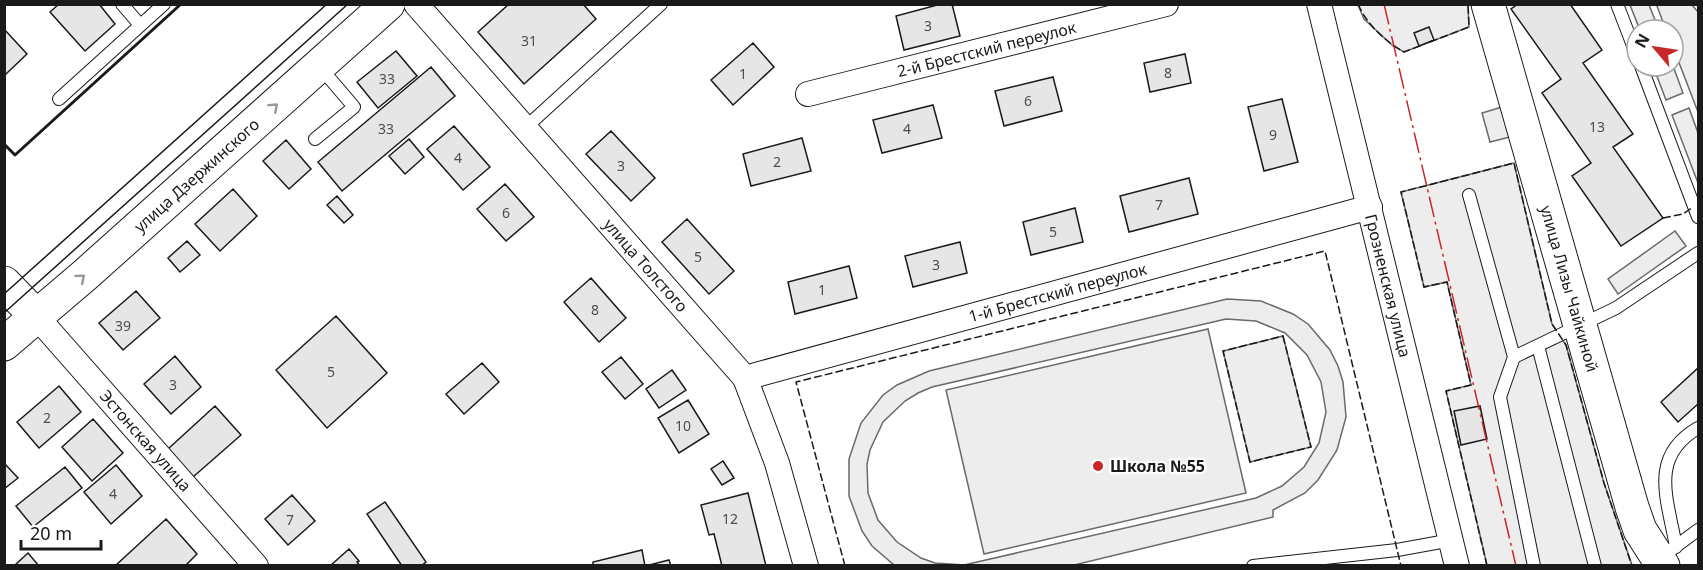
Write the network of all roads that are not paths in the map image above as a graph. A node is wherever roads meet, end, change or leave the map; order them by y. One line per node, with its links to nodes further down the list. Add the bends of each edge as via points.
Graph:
1 (122, 4): 11 (lane)
2 (164, 4): 11 (lane)
3 (388, 4): 12 (street, улица Дзержинского)
4 (416, 4): 16 (street, улица Толстого)
5 (661, 4): 16 (lane)
6 (1166, 4): 14 (street, 2-й Брестский переулок)
7 (1319, 4): 19 (street, Грозненская улица)
8 (1488, 4): 24 (street, улица Лизы Чайкиной)
9 (1617, 4): 10 (lane)
10 (1625, 25)
11 (140, 26): 15 (lane)
12 (319, 66): 17 (lane, via 354,107); 23 (street, улица Дзержинского, one-way to 12)
13 (1646, 78): 20 (lane)
14 (808, 94)
15 (59, 99)
16 (525, 128): 28 (street, улица Толстого)
17 (315, 139)
18 (1469, 195): 27 (lane)
19 (1370, 207): 28 (street, 1-й Брестский переулок); 31 (street, Грозненская улица)
20 (1698, 218)
21 (1698, 254): 24 (lane)
22 (4, 283): 23 (street)
23 (36, 316): 25 (street, улица Дзержинского); 33 (street, Эстонская улица)
24 (1580, 327): 26 (lane); 32 (street, улица Лизы Чайкиной, via 1640,530)
25 (4, 344)
26 (1538, 346): 27 (lane); 38 (lane)
27 (1514, 357): 37 (lane, via 1500,397)
28 (746, 378): 34 (street, улица Толстого, via 777,463)
29 (1698, 428): 32 (lane, via 1674,448 1664,478)
30 (1698, 530): 32 (lane)
31 (1452, 540): 35 (lane); 36 (street, Грозненская улица)
32 (1666, 557)
33 (256, 566)
34 (806, 566)
35 (1254, 566)
36 (1458, 566)
37 (1534, 566)
38 (1595, 566)

